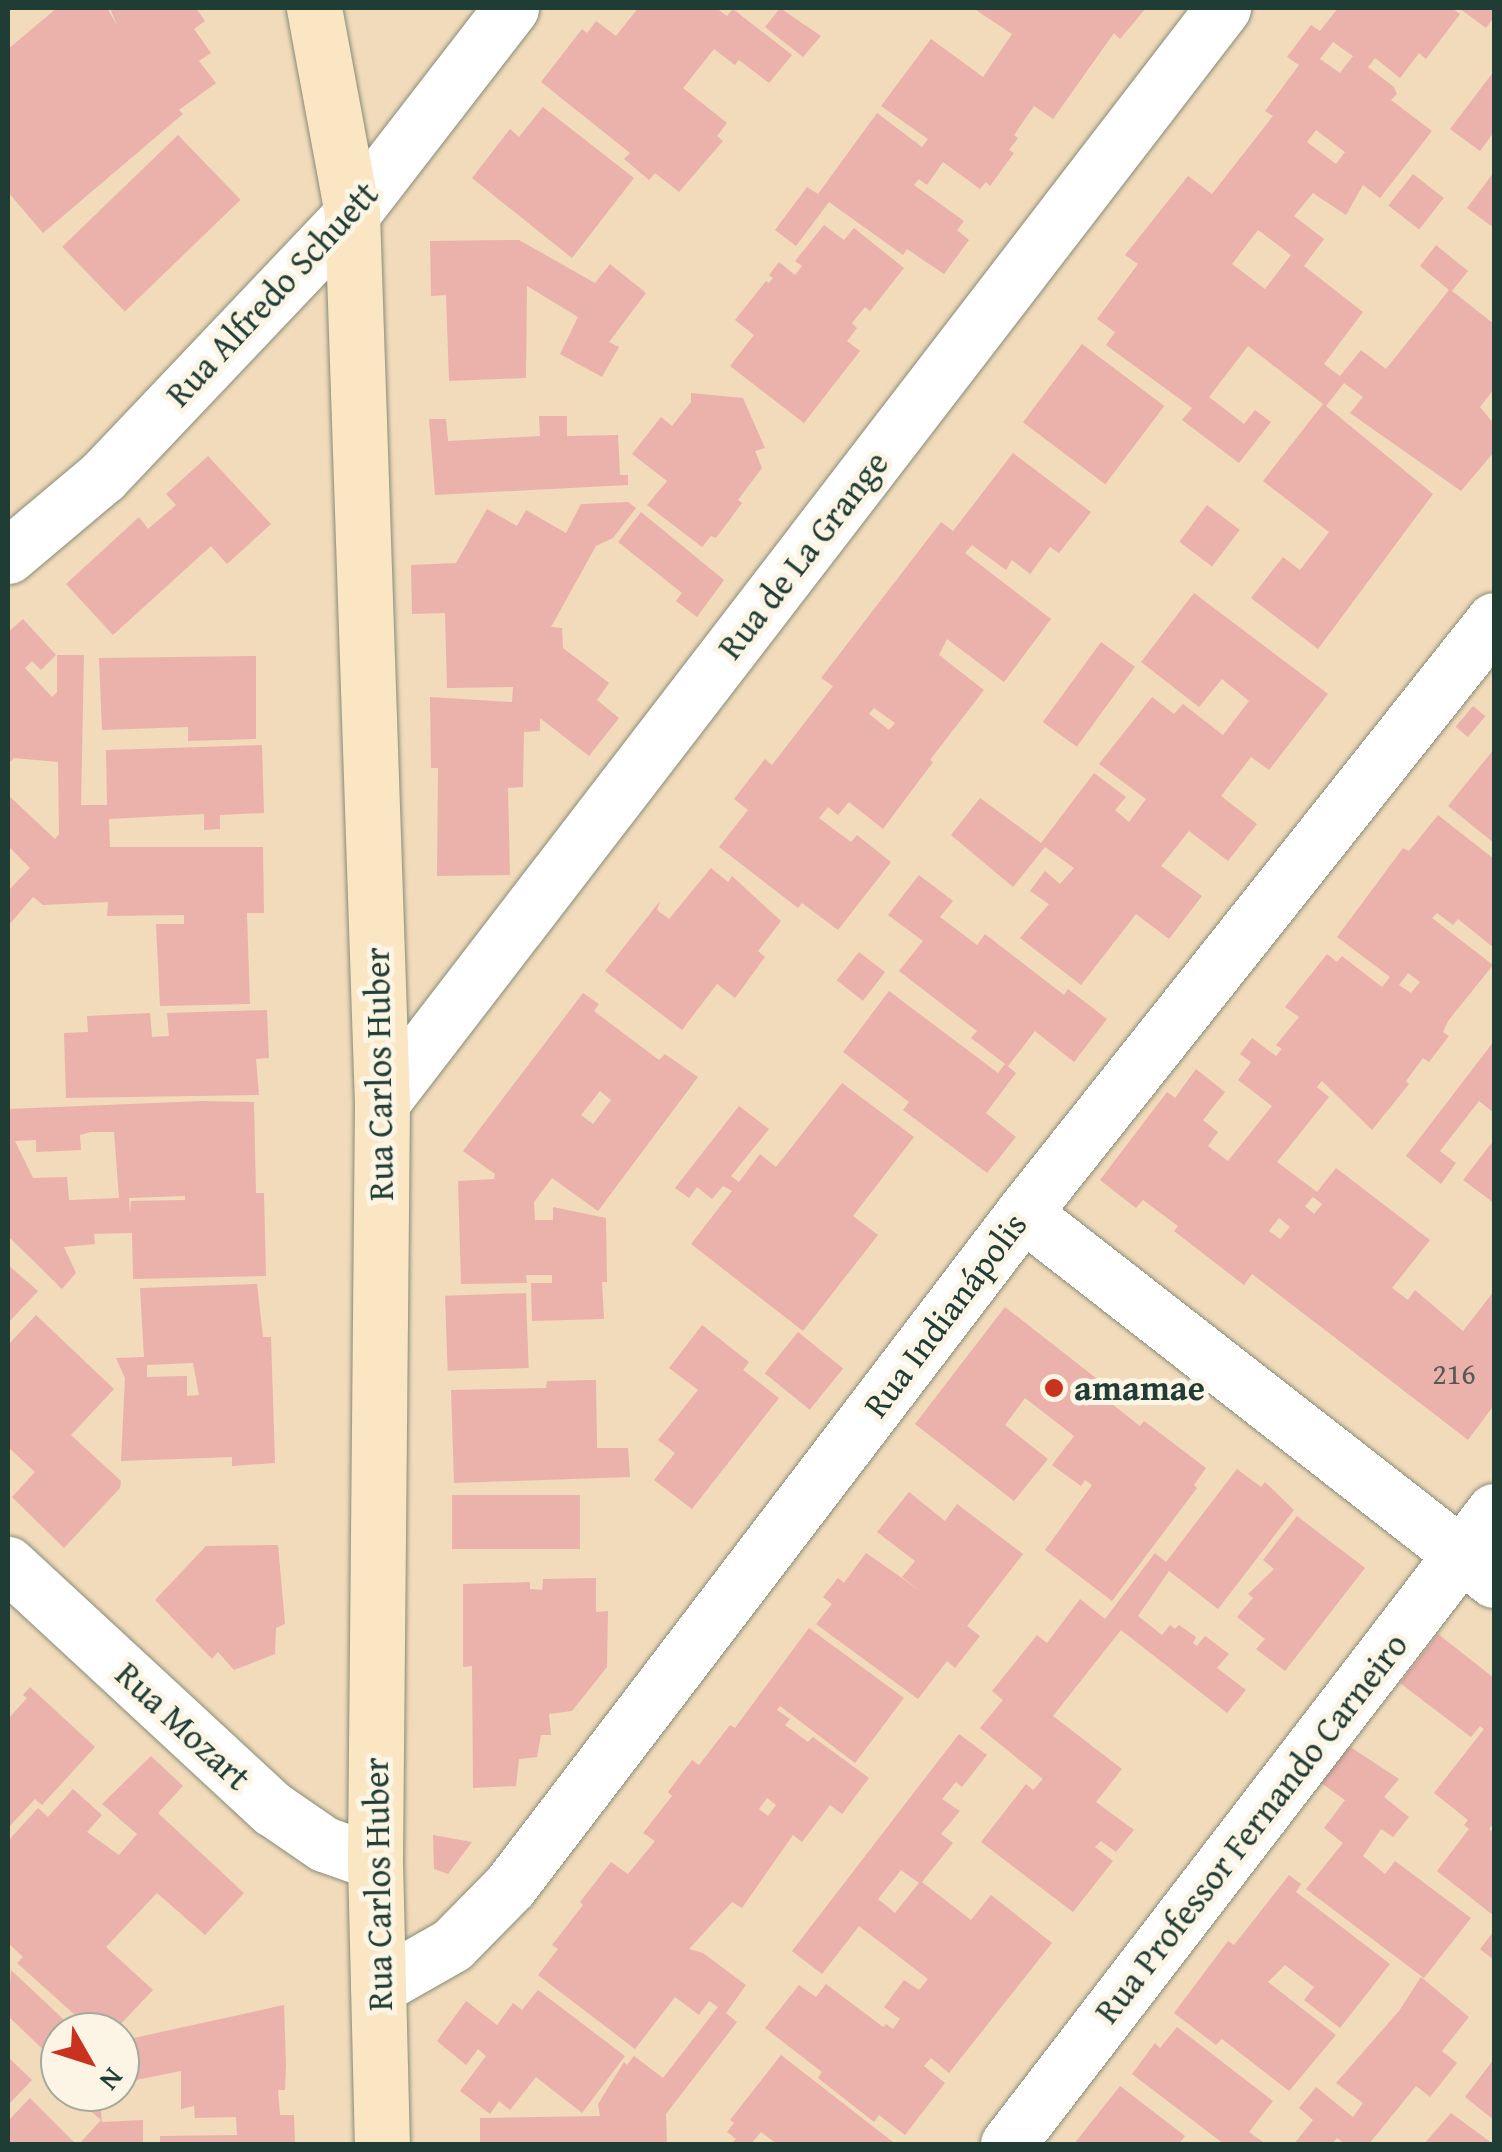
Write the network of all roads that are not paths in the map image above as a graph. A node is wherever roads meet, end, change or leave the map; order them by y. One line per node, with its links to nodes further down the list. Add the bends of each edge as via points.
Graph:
1 (314, 8): 4 (main road, Rua Carlos Huber)
2 (511, 8): 4 (street, Rua Alfredo Schuett)
3 (1223, 8): 7 (street, Rua de La Grange)
4 (352, 214): 5 (street, Rua Alfredo Schuett, via 103,476); 7 (main road, Rua Carlos Huber)
5 (8, 556)
6 (1494, 620): 8 (street, Rua Indianápolis)
7 (382, 1102): 12 (main road, Rua Carlos Huber)
8 (1023, 1213): 11 (street); 13 (street, Rua Indianápolis, via 510,1886 452,1945)
9 (1494, 1510): 11 (street, Rua Professor Fernando Carneiro)
10 (8, 1564): 12 (street, Rua Mozart, via 273,1809 324,1844)
11 (1478, 1567): 15 (street, Rua Professor Fernando Carneiro)
12 (375, 1862): 13 (main road, Rua Carlos Huber)
13 (378, 1987): 14 (main road, Rua Carlos Huber)
14 (382, 2144)
15 (1008, 2144)

